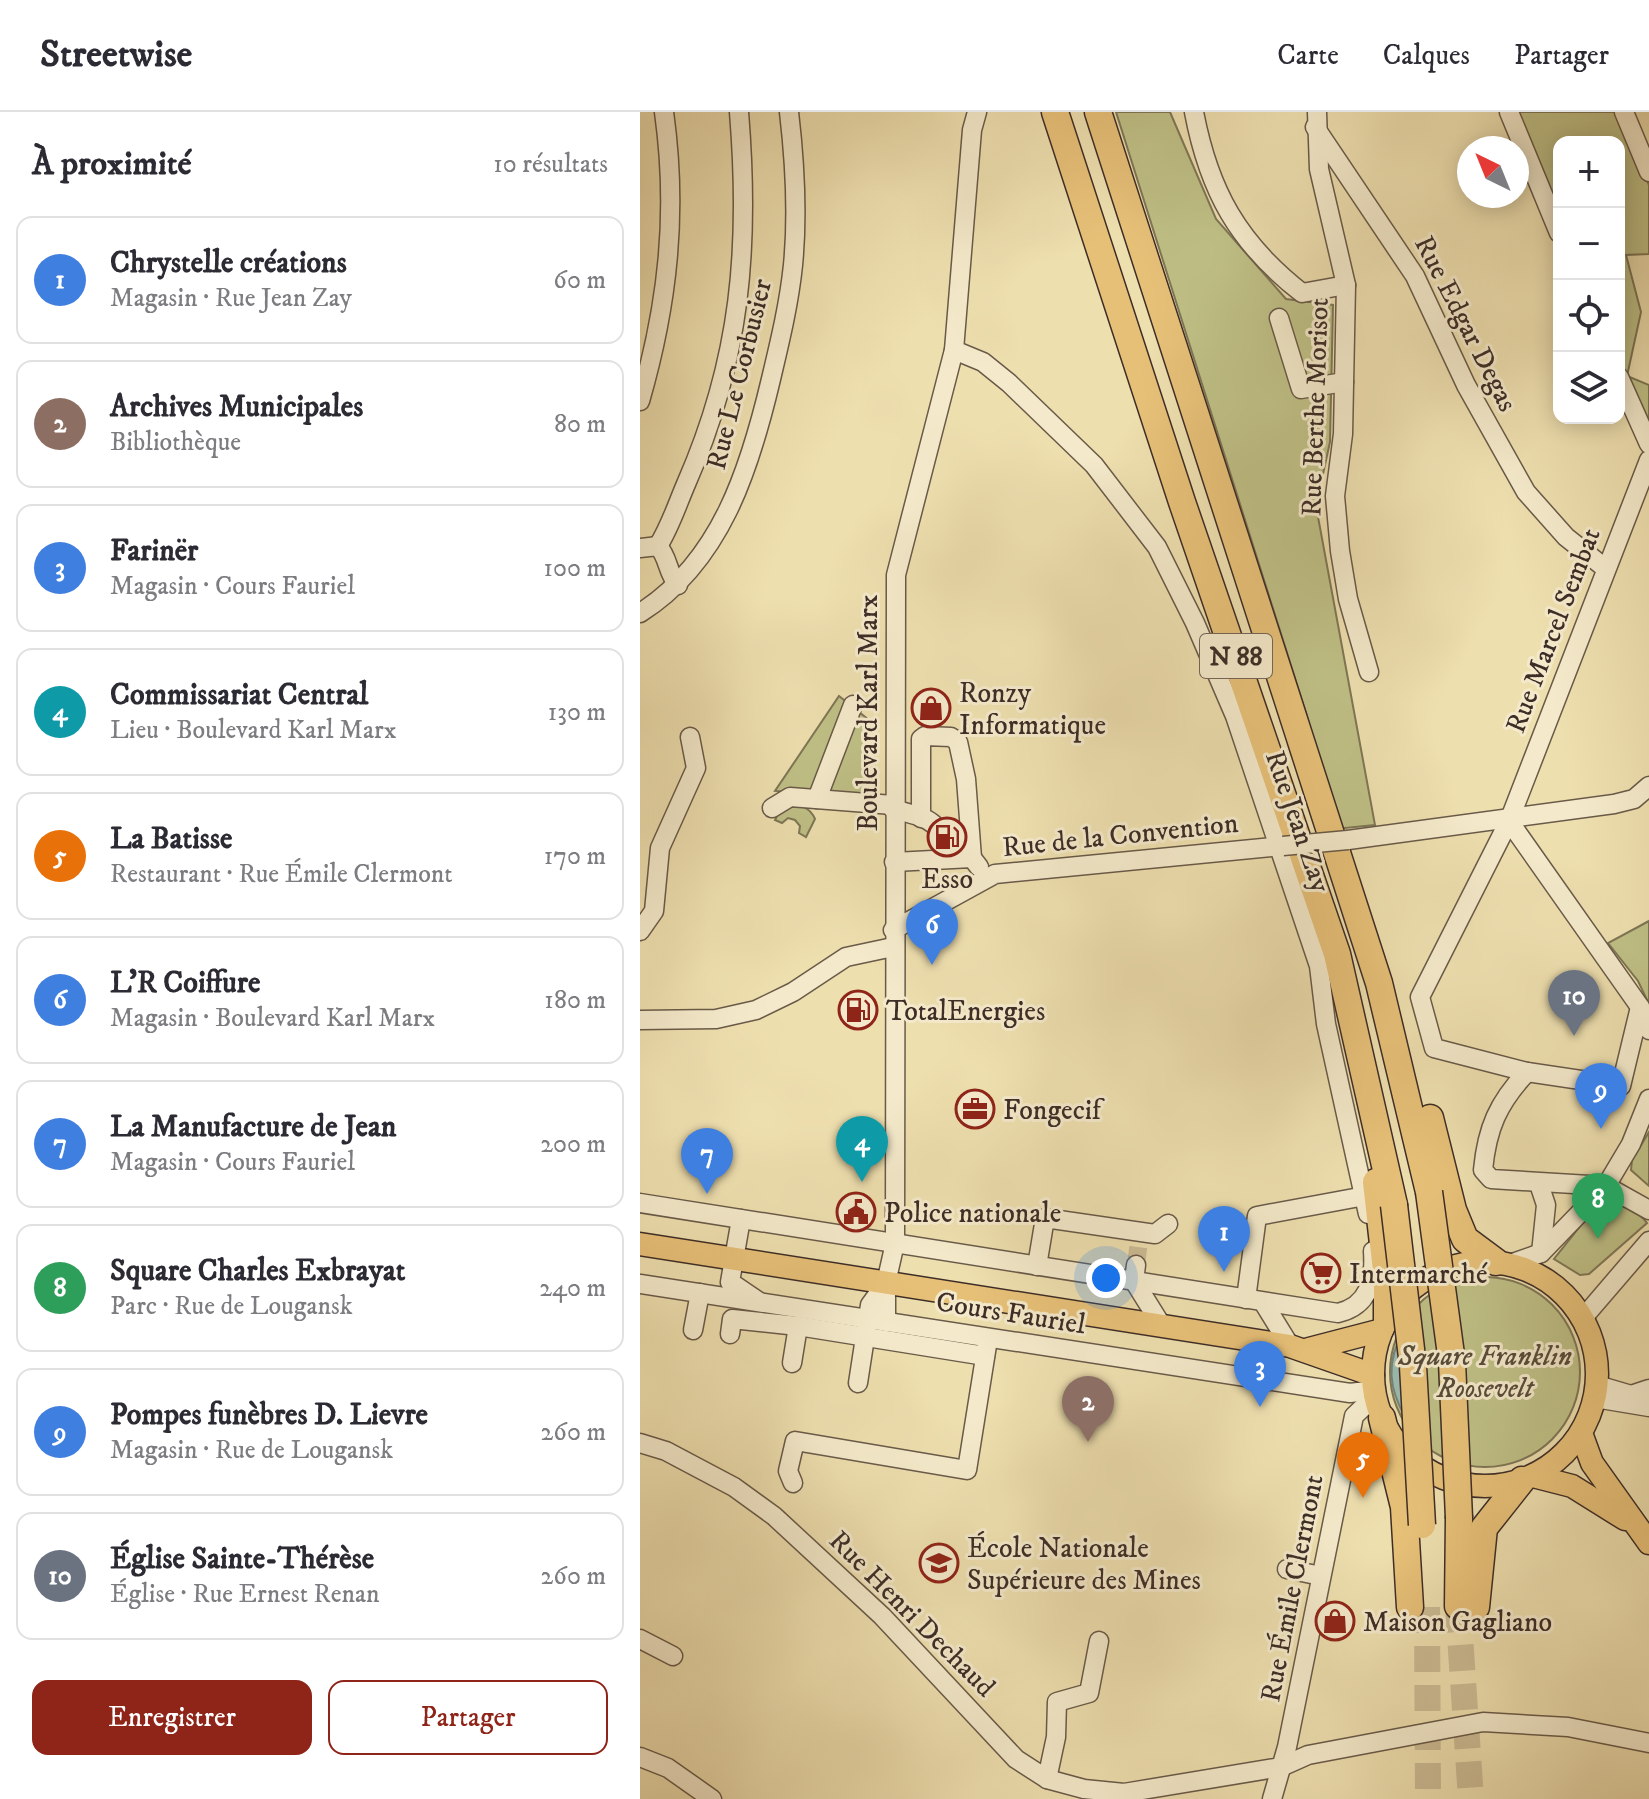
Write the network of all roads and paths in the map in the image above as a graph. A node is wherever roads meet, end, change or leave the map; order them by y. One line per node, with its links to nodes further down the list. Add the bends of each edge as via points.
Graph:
1 (664, 112): 20 (street, via 672,223 663,309)
2 (739, 112): 23 (street, via 743,269 730,358 711,424)
3 (789, 112): 25 (street, Rue Le Corbusier, via 795,215 787,313 740,486 718,531)
4 (977, 112): 17 (street, Boulevard Karl Marx)
5 (1055, 112): 43 (highway, N 88)
6 (1098, 112): 44 (highway, N 88)
7 (1194, 112): 15 (street, Rue Berthe Morisot, via 1201,149 1224,211 1269,267 1302,293)
8 (1509, 112): 14 (street)
9 (1624, 112): 12 (street)
10 (1316, 119): 11 (street, Rue Edgar Degas); 13 (street, Rue Berthe Morisot)
11 (1348, 170): 13 (street); 24 (street, Rue Edgar Degas, via 1415,276 1466,385 1526,492 1566,537)
12 (1649, 172)
13 (1322, 183): 15 (street, Rue Berthe Morisot)
14 (1553, 218)
15 (1346, 285): 18 (street, Rue Berthe Morisot)
16 (1279, 318): 18 (street, via 1301,389)
17 (954, 350): 32 (street, Boulevard Karl Marx, via 896,575); 36 (street, Rue Jean Zay, via 983,362 1072,442 1157,547 1223,687)
18 (1344, 382): 27 (street, Rue Berthe Morisot, via 1335,496 1348,599)
19 (1625, 390): 21 (street)
20 (640, 401)
21 (1649, 444)
22 (1649, 460): 24 (street, Rue Marcel Sembat)
23 (649, 547): 25 (street, via 664,553)
24 (1605, 568): 35 (street, Rue Marcel Sembat)
25 (678, 585): 26 (street, Rue Le Corbusier)
26 (640, 613)
27 (1369, 672)
28 (853, 705): 31 (street)
29 (690, 737): 41 (street, via 696,768 660,848 654,911)
30 (1649, 786): 35 (street, Rue de la Convention, via 1634,799)
31 (817, 799): 32 (street); 33 (street, via 790,797)
32 (893, 807): 34 (street); 39 (street, Boulevard Karl Marx)
33 (772, 808)
34 (921, 818): 37 (street, via 933,821 945,839); 38 (street, via 921,739 951,737 958,742 966,779)
35 (1509, 821): 36 (street, Rue de la Convention, bridge); 45 (street); 48 (street, Rue Marcel Sembat, via 1420,997 1434,1048)
36 (1279, 846): 40 (street, Rue de la Convention, via 995,874); 52 (street, Rue Jean Zay, via 1319,966 1326,1024)
37 (945, 858): 38 (street); 39 (street)
38 (972, 858): 40 (street)
39 (894, 862): 42 (street, Boulevard Karl Marx)
40 (987, 879): 42 (street, Rue de la Convention)
41 (640, 931)
42 (893, 938): 46 (street, Rue de la Convention, via 846,957 756,1010 716,1019); 58 (street, Boulevard Karl Marx)
43 (1337, 954): 71 (highway, via 1343,1027 1374,1172 1387,1279); 83 (highway, N 88, bridge, via 1394,1205 1413,1366 1422,1525 1418,1607 1404,1507)
44 (1379, 983): 62 (highway, via 1404,1013 1465,1239); 87 (highway, N 88, bridge, via 1429,1192 1452,1362 1467,1607 1484,1528)
45 (1640, 1007): 47 (street); 48 (street, via 1621,1086)
46 (640, 1020)
47 (1649, 1030)
48 (1527, 1072): 50 (street, via 1497,1108 1483,1170 1491,1179)
49 (1649, 1099): 51 (street)
50 (1539, 1184): 51 (street); 60 (street, via 1546,1205)
51 (1606, 1186): 54 (street); 60 (street)
52 (1365, 1196): 68 (street, via 1257,1216); 68 (street, Rue Jean Zay, via 1374,1272 1368,1292 1354,1309 1338,1313)
53 (640, 1203): 55 (street, Cours Fauriel)
54 (1649, 1210)
55 (741, 1219): 58 (street, Cours Fauriel); 61 (street)
56 (1168, 1224): 63 (street, via 1155,1234 1140,1236 1045,1218)
57 (1649, 1241): 70 (street)
58 (895, 1243): 63 (street, Cours Fauriel); 65 (street, Boulevard Karl Marx)
59 (640, 1244): 61 (main road, Cours Fauriel)
60 (1541, 1253): 62 (street)
61 (734, 1259): 65 (main road, Cours Fauriel); 69 (street, via 730,1282)
62 (1503, 1263): 70 (main road, via 1559,1289); 71 (main road, via 1464,1264 1433,1274 1415,1286)
63 (1037, 1266): 64 (street, Cours Fauriel)
64 (1135, 1273): 68 (street, Cours Fauriel); 74 (street)
65 (886, 1283): 73 (street, Boulevard Karl Marx, via 870,1305); 74 (main road, Cours Fauriel)
66 (640, 1284): 67 (street, Cours Fauriel)
67 (700, 1293): 69 (street, Cours Fauriel); 75 (street)
68 (1254, 1300): 77 (street)
69 (761, 1303): 73 (street, Cours Fauriel)
70 (1583, 1318): 82 (main road, via 1594,1337)
71 (1384, 1325): 77 (main road, Cours Fauriel); 83 (main road)
72 (798, 1326): 73 (street); 76 (street, via 732,1319); 79 (street)
73 (873, 1326): 78 (street, Cours Fauriel); 78 (street); 80 (street, Boulevard Karl Marx)
74 (1162, 1326): 77 (main road, Cours Fauriel)
75 (693, 1330)
76 (730, 1334)
77 (1299, 1347): 83 (main road, Cours Fauriel)
78 (987, 1348): 83 (street, Cours Fauriel); 88 (street, via 967,1470 795,1441 788,1471)
79 (792, 1363)
80 (858, 1383)
81 (1649, 1389): 82 (street, via 1631,1395)
82 (1596, 1392): 84 (street); 85 (main road)
83 (1376, 1395): 87 (main road, via 1396,1443 1439,1477 1480,1486); 92 (street, Rue Émile Clermont, via 1354,1416)
84 (1649, 1407)
85 (1581, 1433): 87 (main road, via 1560,1458); 89 (main road, via 1592,1463)
86 (640, 1443): 99 (street, Rue Henri Dechaud, via 734,1487 774,1516 882,1616 1016,1759)
87 (1528, 1478): 89 (main road, via 1585,1492)
88 (793, 1483)
89 (1633, 1524): 90 (main road)
90 (1649, 1543)
91 (1287, 1569): 92 (street)
92 (1321, 1576): 98 (street, Rue Émile Clermont)
93 (640, 1639): 95 (street)
94 (1099, 1641): 99 (street, via 1089,1693 1057,1702)
95 (673, 1656)
96 (1649, 1743): 98 (street, Rue Henri Dechaud, via 1568,1727 1483,1722 1308,1755)
97 (640, 1757): 101 (street, via 668,1768)
98 (1281, 1767): 100 (street, Rue Henri Dechaud); 102 (street, Rue Émile Clermont)
99 (1047, 1779): 100 (street, Rue Henri Dechaud, via 1084,1789)
100 (1147, 1792)
101 (712, 1799)
102 (1272, 1799)

